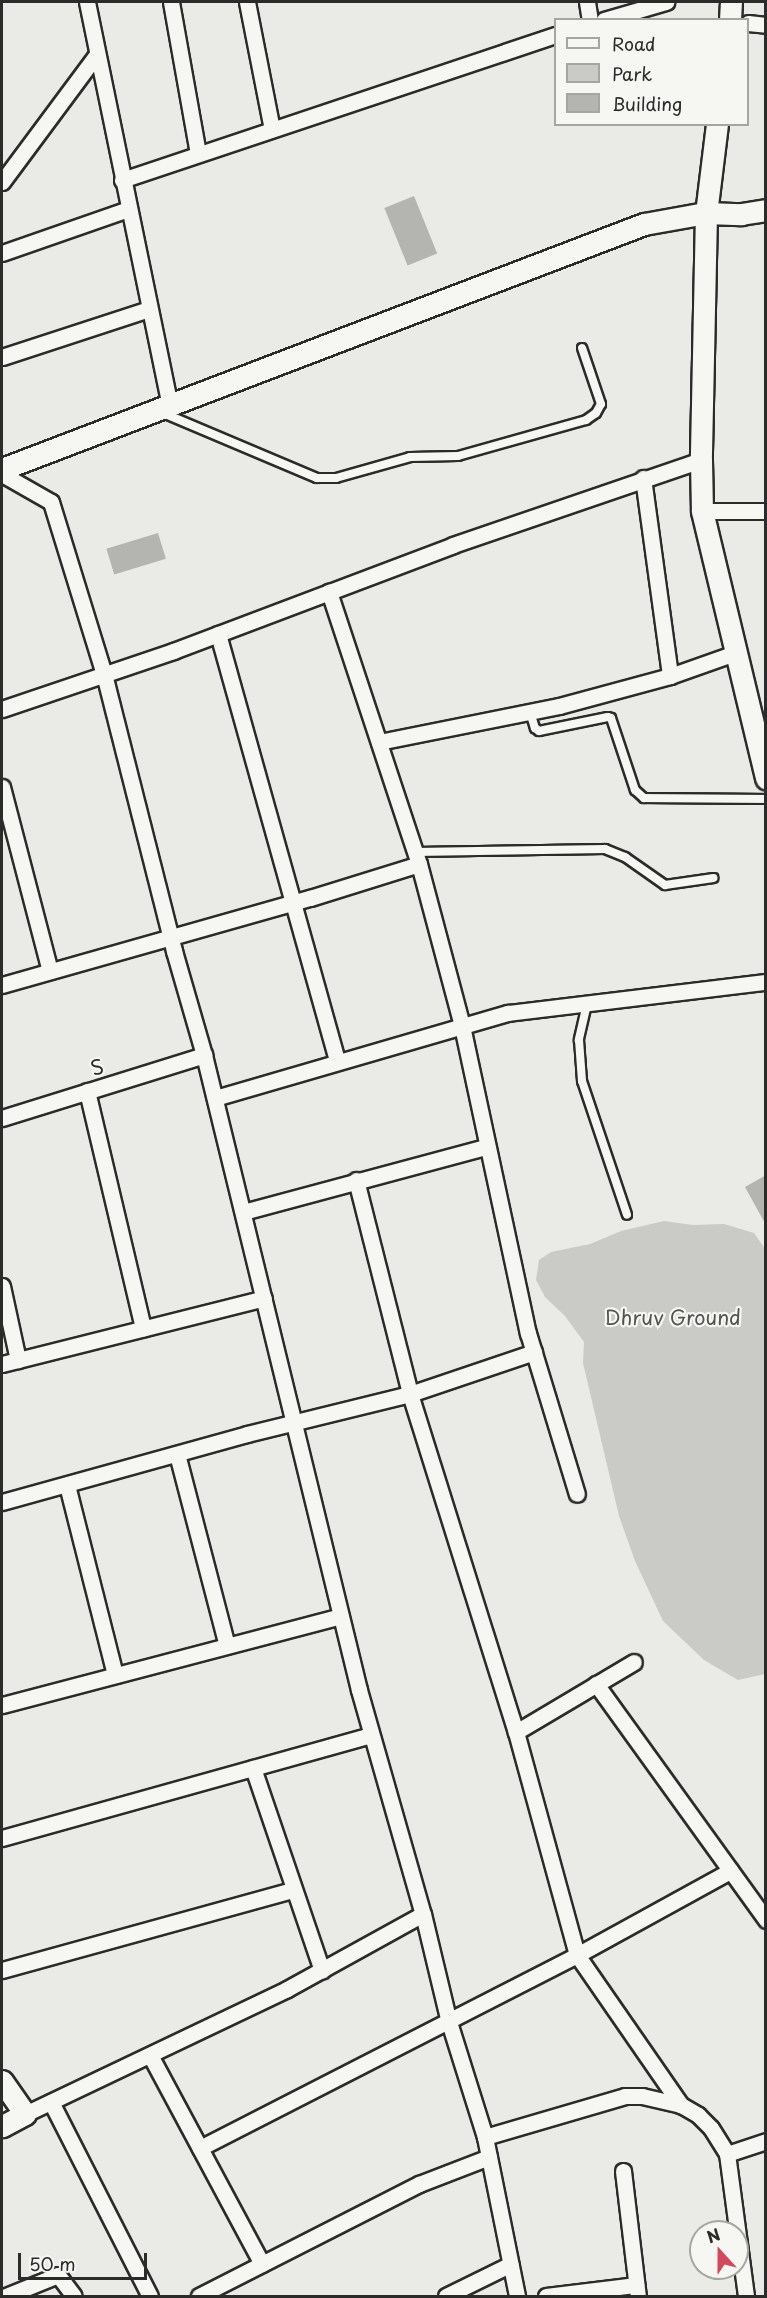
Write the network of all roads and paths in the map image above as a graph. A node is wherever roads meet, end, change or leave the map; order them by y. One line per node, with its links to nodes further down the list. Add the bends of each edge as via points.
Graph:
1 (87, 2): 13 (street)
2 (171, 2): 16 (street)
3 (247, 2): 15 (street)
4 (587, 2): 7 (street)
5 (659, 2): 8 (street)
6 (731, 2): 9 (street)
7 (590, 18)
8 (610, 18)
9 (730, 18)
10 (749, 23): 11 (street)
11 (765, 24)
12 (554, 35): 15 (street)
13 (97, 54): 17 (street); 18 (street)
14 (717, 126): 21 (street)
15 (272, 129): 16 (street)
16 (198, 154): 17 (street)
17 (122, 180): 19 (street)
18 (2, 182)
19 (128, 209): 22 (street); 23 (street)
20 (765, 210): 21 (street)
21 (706, 213): 26 (street, via 644,224); 27 (street)
22 (2, 254)
23 (149, 309): 25 (street); 26 (street)
24 (582, 348): 26 (lane, via 600,404 586,420 458,456 410,457 336,478 317,478)
25 (2, 357)
26 (163, 407): 28 (street)
27 (701, 460): 30 (street); 32 (street)
28 (2, 469)
29 (2, 474): 36 (street, via 51,502)
30 (643, 478): 33 (street); 37 (street)
31 (765, 511): 32 (street)
32 (702, 512): 35 (street)
33 (329, 592): 34 (street); 40 (street)
34 (218, 634): 36 (street); 46 (street)
35 (735, 653): 37 (street); 41 (street)
36 (104, 674): 38 (street); 47 (street)
37 (670, 676): 39 (street)
38 (2, 709)
39 (530, 712): 40 (street); 43 (lane, via 539,731 611,718 635,790 644,798)
40 (379, 742): 44 (street)
41 (765, 778)
42 (2, 787): 48 (street)
43 (765, 799)
44 (417, 858): 45 (lane, via 605,849 625,857 665,885); 46 (street); 52 (street)
45 (712, 878)
46 (292, 903): 47 (street); 54 (street)
47 (170, 937): 48 (street); 53 (street)
48 (50, 970): 50 (street)
49 (765, 982): 51 (street)
50 (2, 985)
51 (587, 1004): 52 (street, via 508,1013); 61 (lane, via 579,1040 582,1081)
52 (462, 1026): 54 (street); 58 (street)
53 (204, 1055): 55 (street, S); 56 (street)
54 (337, 1061): 56 (street)
55 (87, 1091): 57 (street, S); 64 (street)
56 (214, 1098): 60 (street)
57 (2, 1118)
58 (486, 1147): 59 (street); 65 (street)
59 (356, 1180): 60 (street); 68 (street)
60 (243, 1212): 63 (street)
61 (627, 1215)
62 (2, 1286): 66 (street)
63 (264, 1298): 64 (street); 69 (street)
64 (143, 1328): 66 (street)
65 (534, 1352): 68 (street); 72 (street)
66 (18, 1360): 67 (street)
67 (2, 1364)
68 (410, 1394): 69 (street); 80 (street)
69 (295, 1424): 70 (street); 74 (street)
70 (177, 1454): 71 (street); 75 (street)
71 (67, 1485): 73 (street); 77 (street)
72 (577, 1494)
73 (2, 1502)
74 (341, 1616): 75 (street); 81 (street)
75 (227, 1646): 77 (street)
76 (634, 1662): 78 (street)
77 (115, 1675): 79 (street)
78 (596, 1684): 80 (street); 84 (street)
79 (2, 1705)
80 (516, 1732): 88 (street)
81 (371, 1735): 82 (street); 86 (street)
82 (253, 1768): 83 (street); 85 (street)
83 (2, 1838)
84 (730, 1870): 87 (street); 88 (street)
85 (293, 1890): 89 (street); 90 (street)
86 (423, 1914): 90 (street); 91 (street)
87 (765, 1920)
88 (577, 1955): 91 (street); 95 (street)
89 (2, 1970)
90 (322, 1971): 92 (street)
91 (449, 2022): 98 (street); 100 (street)
92 (150, 2055): 94 (street); 100 (street)
93 (2, 2081): 96 (street)
94 (51, 2102): 96 (street); 109 (street)
95 (681, 2105): 98 (street, via 625,2096); 101 (street, via 711,2128)
96 (25, 2114): 97 (street)
97 (2, 2126)
98 (485, 2137): 102 (street)
99 (765, 2141): 101 (street)
100 (200, 2148): 104 (street)
101 (727, 2154): 114 (street)
102 (489, 2157): 104 (street, via 419,2184); 105 (street)
103 (623, 2171): 106 (street)
104 (262, 2264): 110 (street)
105 (511, 2264): 111 (street); 112 (street)
106 (637, 2291): 113 (street)
107 (6, 2296): 108 (street, via 58,2275)
108 (74, 2296)
109 (150, 2296)
110 (199, 2296)
111 (446, 2296)
112 (517, 2296)
113 (546, 2296)
114 (746, 2296)

